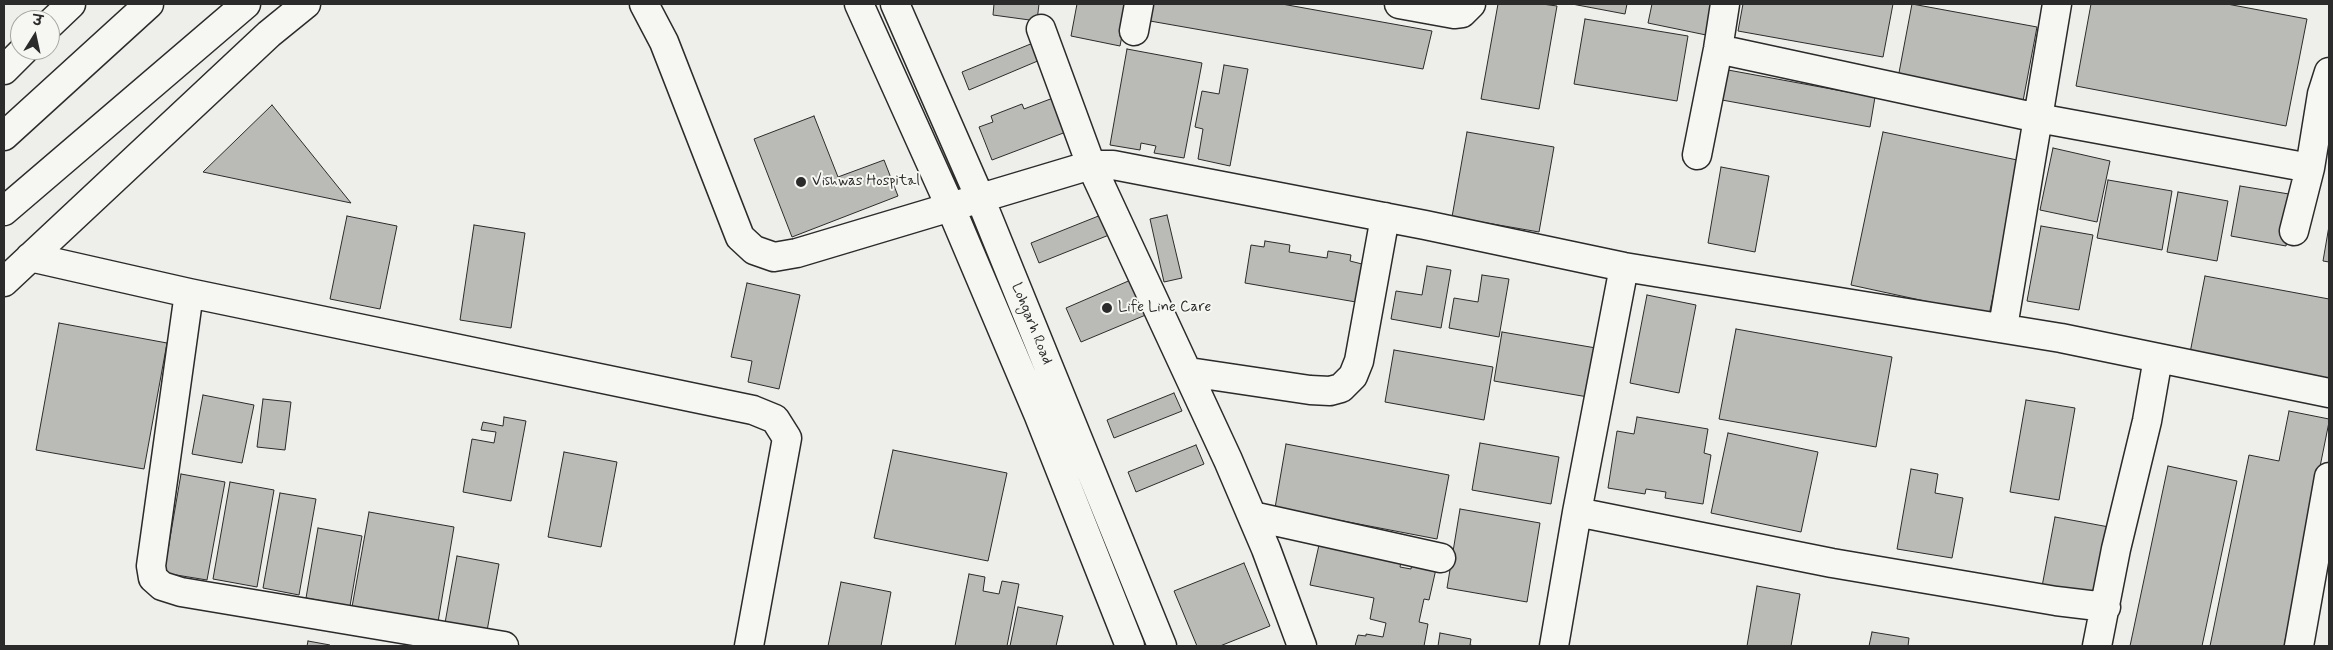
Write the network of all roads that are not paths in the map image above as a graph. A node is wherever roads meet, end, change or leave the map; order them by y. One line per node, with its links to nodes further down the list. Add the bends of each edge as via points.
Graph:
1 (71, 4): 13 (main road)
2 (149, 4): 21 (main road)
3 (246, 4): 27 (main road)
4 (306, 4): 30 (main road, via 269,34)
5 (644, 4): 26 (main road, via 664,42 740,237 754,250 774,257 797,253)
6 (859, 4): 26 (main road)
7 (895, 4): 25 (main road, Lohgarh Road)
8 (1139, 4): 15 (main road)
9 (1399, 4): 10 (main road, via 1454,14 1462,13)
10 (1471, 4)
11 (1725, 4): 16 (main road)
12 (2057, 4): 20 (main road)
13 (60, 14)
14 (1041, 29): 23 (main road)
15 (1134, 31)
16 (1718, 49): 20 (main road); 22 (main road)
17 (14, 60): 18 (main road)
18 (4, 70)
19 (2329, 72): 24 (main road, via 2322,94)
20 (2038, 118): 24 (main road); 34 (main road)
21 (4, 136)
22 (1697, 154)
23 (1091, 165): 25 (main road); 28 (main road, via 1137,168); 36 (main road)
24 (2310, 168): 29 (main road)
25 (980, 198): 26 (main road); 47 (main road, Lohgarh Road)
26 (950, 206): 46 (main road, via 1039,416)
27 (4, 211)
28 (1385, 217): 31 (main road); 36 (main road, via 1359,361 1353,376 1341,388 1310,390)
29 (2294, 231)
30 (30, 257): 32 (main road); 33 (main road)
31 (1624, 268): 34 (main road); 39 (main road)
32 (4, 282)
33 (189, 293): 43 (main road, via 151,566 153,578 162,586 181,592); 45 (main road, via 753,410 775,419 787,438)
34 (2003, 328): 35 (main road)
35 (2158, 358): 37 (main road); 42 (main road)
36 (1189, 372): 40 (main road)
37 (2329, 393)
38 (2329, 477): 51 (main road)
39 (1577, 512): 42 (main road, via 1832,563); 49 (main road)
40 (1252, 516): 41 (main road); 48 (main road)
41 (1441, 558)
42 (2106, 607): 50 (main road)
43 (467, 643): 44 (main road)
44 (504, 646)
45 (749, 646)
46 (1130, 646)
47 (1162, 646)
48 (1302, 646)
49 (1554, 646)
50 (2098, 646)
51 (2300, 646)

